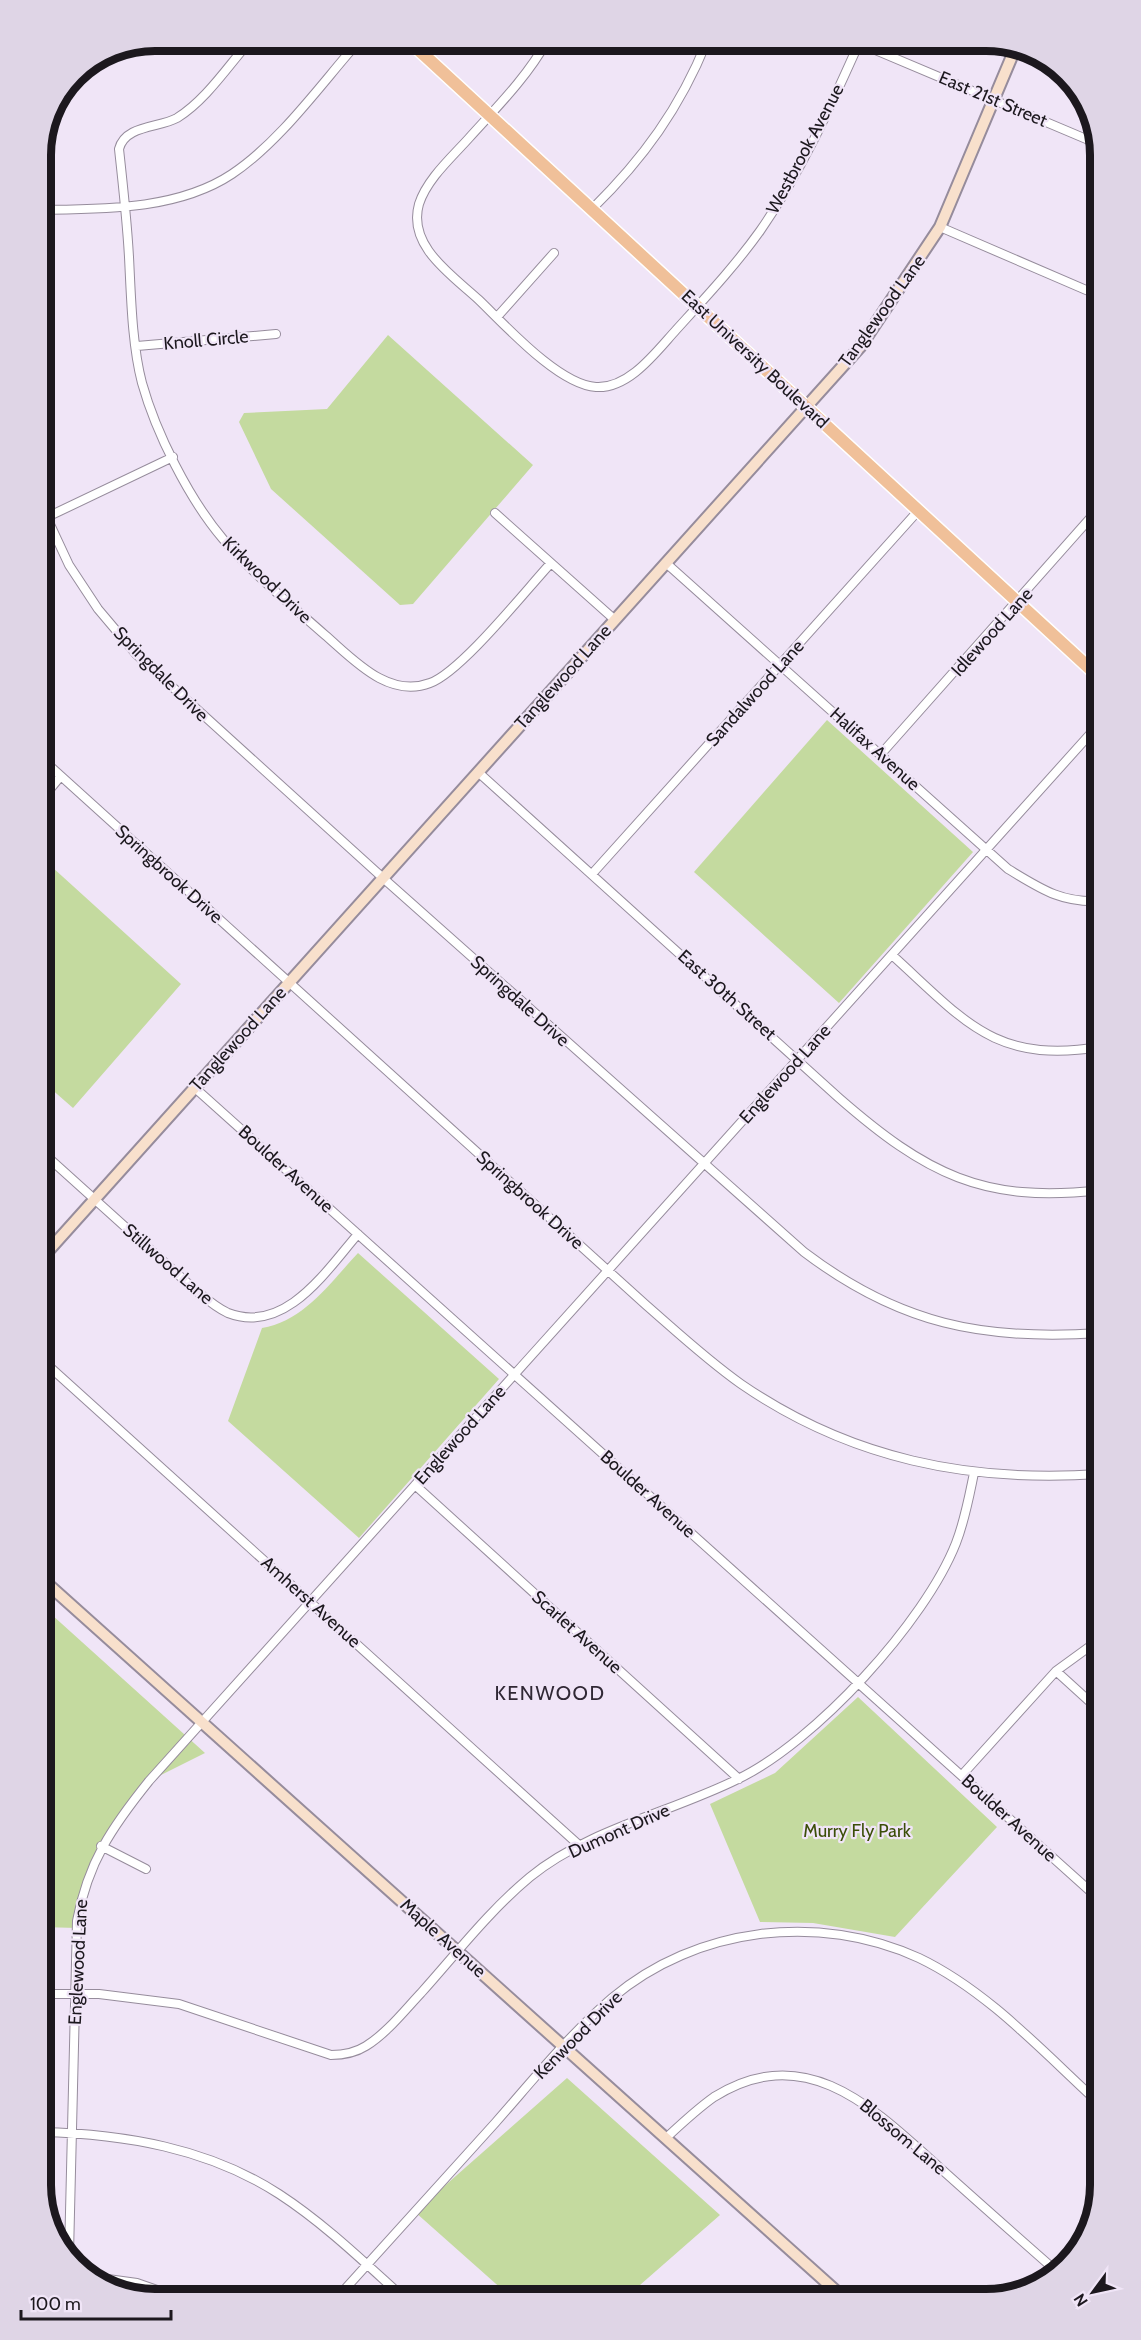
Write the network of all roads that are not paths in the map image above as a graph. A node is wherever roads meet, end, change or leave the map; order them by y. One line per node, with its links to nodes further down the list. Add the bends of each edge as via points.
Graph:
1 (240, 51): 12 (street, Kirkwood Drive, via 189,110 169,122 129,134 120,143)
2 (349, 51): 12 (street, via 265,146 231,175 176,197)
3 (420, 51): 10 (main road, East University Boulevard)
4 (541, 51): 10 (street, Westbrook Avenue)
5 (702, 51): 13 (street, via 671,117 631,171)
6 (852, 51): 18 (street, Westbrook Avenue, via 825,118 783,196 759,232)
7 (877, 51): 9 (street, East 21st Street)
8 (1012, 55): 9 (main road, Tanglewood Lane)
9 (993, 100): 11 (street, East 21st Street); 15 (main road, Tanglewood Lane)
10 (490, 115): 13 (main road, East University Boulevard); 19 (street, Westbrook Avenue, via 422,197 417,231 427,249)
11 (1089, 140)
12 (125, 206): 14 (street); 21 (street, Kirkwood Drive)
13 (592, 209): 18 (main road, East University Boulevard)
14 (51, 210)
15 (940, 227): 17 (street); 22 (main road, Tanglewood Lane, via 877,325)
16 (554, 254): 19 (street)
17 (1090, 291)
18 (697, 306): 19 (street, Westbrook Avenue, via 635,371 603,387 572,380); 22 (main road, East University Boulevard)
19 (497, 317)
20 (276, 334): 21 (street, Knoll Circle)
21 (137, 346): 23 (street, Kirkwood Drive, via 142,382)
22 (807, 407): 24 (main road, East University Boulevard); 30 (main road, Tanglewood Lane)
23 (173, 457): 26 (street); 29 (street, Kirkwood Drive, via 208,520 241,559 345,652 387,683 420,686 440,678 480,641)
24 (918, 511): 31 (main road, East University Boulevard); 33 (street, Sandalwood Lane)
25 (495, 513): 29 (street)
26 (51, 515)
27 (1090, 520): 31 (street, Idlewood Lane)
28 (51, 533): 43 (street, Springdale Drive, via 98,609 136,654)
29 (551, 563): 32 (street)
30 (666, 563): 32 (main road, Tanglewood Lane); 33 (street, Halifax Avenue)
31 (1017, 603): 34 (main road, East University Boulevard); 36 (street, Idlewood Lane)
32 (615, 620): 38 (main road, Tanglewood Lane)
33 (780, 665): 36 (street, Halifax Avenue); 42 (street, Sandalwood Lane)
34 (1090, 668)
35 (1090, 735): 41 (street, Englewood Lane)
36 (881, 754): 41 (street, Halifax Avenue)
37 (51, 768): 39 (street, Springbrook Drive)
38 (478, 772): 42 (street, East 30th Street); 43 (main road, Tanglewood Lane)
39 (60, 777): 40 (street); 46 (street, Springbrook Drive)
40 (51, 788)
41 (987, 849): 44 (street, Halifax Avenue, via 1008,869 1040,888 1076,902); 45 (street, Englewood Lane)
42 (592, 874): 48 (street, East 30th Street)
43 (383, 878): 46 (main road, Tanglewood Lane); 51 (street, Springdale Drive)
44 (1090, 902)
45 (891, 955): 47 (street, via 975,1028 998,1041 1033,1051); 48 (street, Englewood Lane)
46 (289, 983): 49 (main road, Tanglewood Lane); 56 (street, Springbrook Drive)
47 (1090, 1048)
48 (798, 1059): 51 (street, Englewood Lane); 52 (street, East 30th Street, via 871,1126 938,1170 1009,1191 1051,1194)
49 (195, 1088): 53 (main road, Tanglewood Lane); 54 (street, Boulder Avenue)
50 (51, 1160): 53 (street, Stillwood Lane)
51 (703, 1164): 56 (street, Englewood Lane); 57 (street, Springdale Drive, via 804,1252 878,1301 929,1319 998,1332 1034,1336)
52 (1090, 1191)
53 (95, 1199): 54 (street, Stillwood Lane, via 216,1306 238,1316 263,1317 287,1307 322,1276); 55 (main road, Tanglewood Lane)
54 (358, 1234): 59 (street, Boulder Avenue)
55 (51, 1248)
56 (608, 1270): 59 (street, Englewood Lane); 60 (street, Springbrook Drive, via 730,1375 799,1419 855,1444)
57 (1090, 1333)
58 (51, 1368): 64 (street, Amherst Avenue)
59 (514, 1374): 62 (street, Englewood Lane); 67 (street, Boulder Avenue)
60 (974, 1473): 61 (street, Springbrook Drive, via 1022,1477); 67 (street, Dumont Drive, via 967,1510 942,1574 907,1625)
61 (1090, 1474)
62 (415, 1485): 64 (street, Englewood Lane); 71 (street, Scarlet Avenue)
63 (51, 1588): 69 (main road, Maple Avenue)
64 (310, 1601): 69 (street, Englewood Lane); 73 (street, Amherst Avenue)
65 (1090, 1647): 66 (street)
66 (1056, 1671): 68 (street); 70 (street)
67 (857, 1682): 70 (street, Boulder Avenue); 71 (street, Dumont Drive, via 825,1718 774,1758)
68 (1090, 1701)
69 (201, 1722): 72 (street, Englewood Lane, via 142,1789); 76 (main road, Maple Avenue)
70 (962, 1775): 75 (street, Boulder Avenue)
71 (739, 1779): 73 (street, Dumont Drive)
72 (101, 1846): 74 (street); 77 (street, Englewood Lane, via 83,1888 77,1921)
73 (580, 1846): 76 (street, Dumont Drive, via 532,1876 497,1907)
74 (146, 1869)
75 (1090, 1890)
76 (458, 1952): 77 (street, Dumont Drive, via 379,2036 361,2049 343,2055 317,2052 179,2004); 79 (main road, Maple Avenue)
77 (75, 1993): 78 (street, Dumont Drive); 82 (street, Englewood Lane)
78 (51, 1994)
79 (564, 2047): 80 (street, Kenwood Drive, via 614,1997 671,1959 747,1935 822,1932 894,1948 943,1972 988,2004); 83 (main road, Maple Avenue); 85 (street, Kenwood Drive)
80 (1090, 2094)
81 (51, 2132): 82 (street)
82 (72, 2133): 84 (street, Englewood Lane); 85 (street, via 164,2145 222,2164 298,2207)
83 (666, 2138): 86 (street, Blossom Lane, via 714,2097 744,2083 789,2076 830,2084 878,2113); 91 (main road, Maple Avenue)
84 (69, 2244)
85 (367, 2265): 89 (street, Kenwood Drive); 90 (street)
86 (1051, 2266)
87 (112, 2280): 88 (street)
88 (154, 2289)
89 (345, 2289)
90 (394, 2289)
91 (833, 2289)

